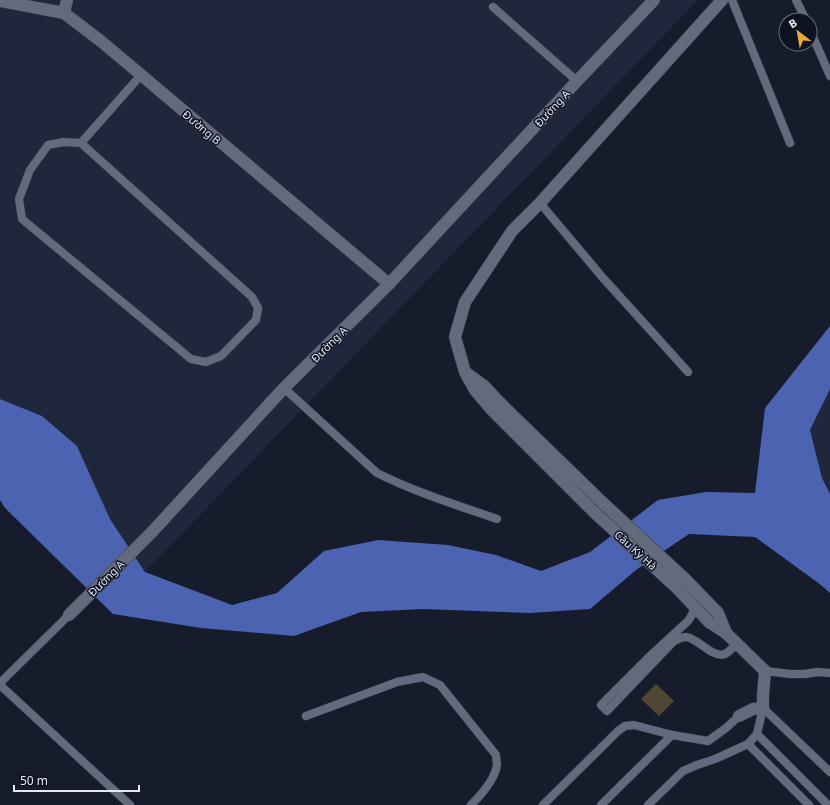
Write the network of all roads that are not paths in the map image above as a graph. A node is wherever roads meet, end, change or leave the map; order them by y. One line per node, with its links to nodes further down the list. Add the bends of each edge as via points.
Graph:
1 (67, 0): 9 (street)
2 (654, 0): 13 (street, Đường A)
3 (722, 0): 16 (street)
4 (732, 0): 15 (lane)
5 (796, 0): 8 (lane)
6 (0, 1): 9 (street, Đường B)
7 (493, 7): 13 (lane)
8 (802, 12)
9 (64, 13): 11 (street, Đường B)
10 (818, 48): 12 (lane)
11 (141, 74): 14 (lane); 17 (street, Đường B)
12 (830, 76)
13 (577, 82): 17 (street, Đường A)
14 (81, 143): 14 (lane, via 252,297 258,308 256,320 221,356 206,362 191,359 22,219 19,199 30,170 48,145 64,142)
15 (790, 143)
16 (540, 203): 18 (street, via 512,231 465,302 455,337); 19 (lane, via 603,278)
17 (389, 284): 20 (street, Đường A)
18 (465, 372): 22 (street, via 483,385); 22 (street, Cầu Kỳ Hà, via 475,390 492,410 594,512)
19 (688, 372)
20 (284, 388): 21 (lane, via 377,473 428,496); 24 (street, Đường A, via 152,532)
21 (497, 519)
22 (681, 583): 23 (street); 25 (street, via 718,613)
23 (694, 605): 25 (street, via 709,622); 26 (lane, via 694,612 688,621 601,704 608,710 674,641 680,638 687,637 721,655)
24 (68, 615): 29 (lane, Đường A)
25 (726, 633): 26 (street)
26 (737, 644): 27 (street)
27 (765, 671): 28 (lane, via 790,674); 30 (street)
28 (830, 673)
29 (0, 684): 37 (lane)
30 (763, 708): 32 (street, via 753,709); 33 (lane); 36 (lane)
31 (306, 716): 38 (lane, via 397,682 423,677 440,685 496,755 497,765 494,774 483,793)
32 (739, 716): 34 (lane, via 708,741)
33 (756, 734): 35 (lane); 43 (lane)
34 (672, 735): 39 (lane, via 634,725 625,726); 40 (lane)
35 (748, 744): 41 (lane, via 683,771); 42 (lane)
36 (830, 772)
37 (130, 805)
38 (471, 805)
39 (543, 805)
40 (601, 805)
41 (648, 805)
42 (809, 805)
43 (828, 805)

